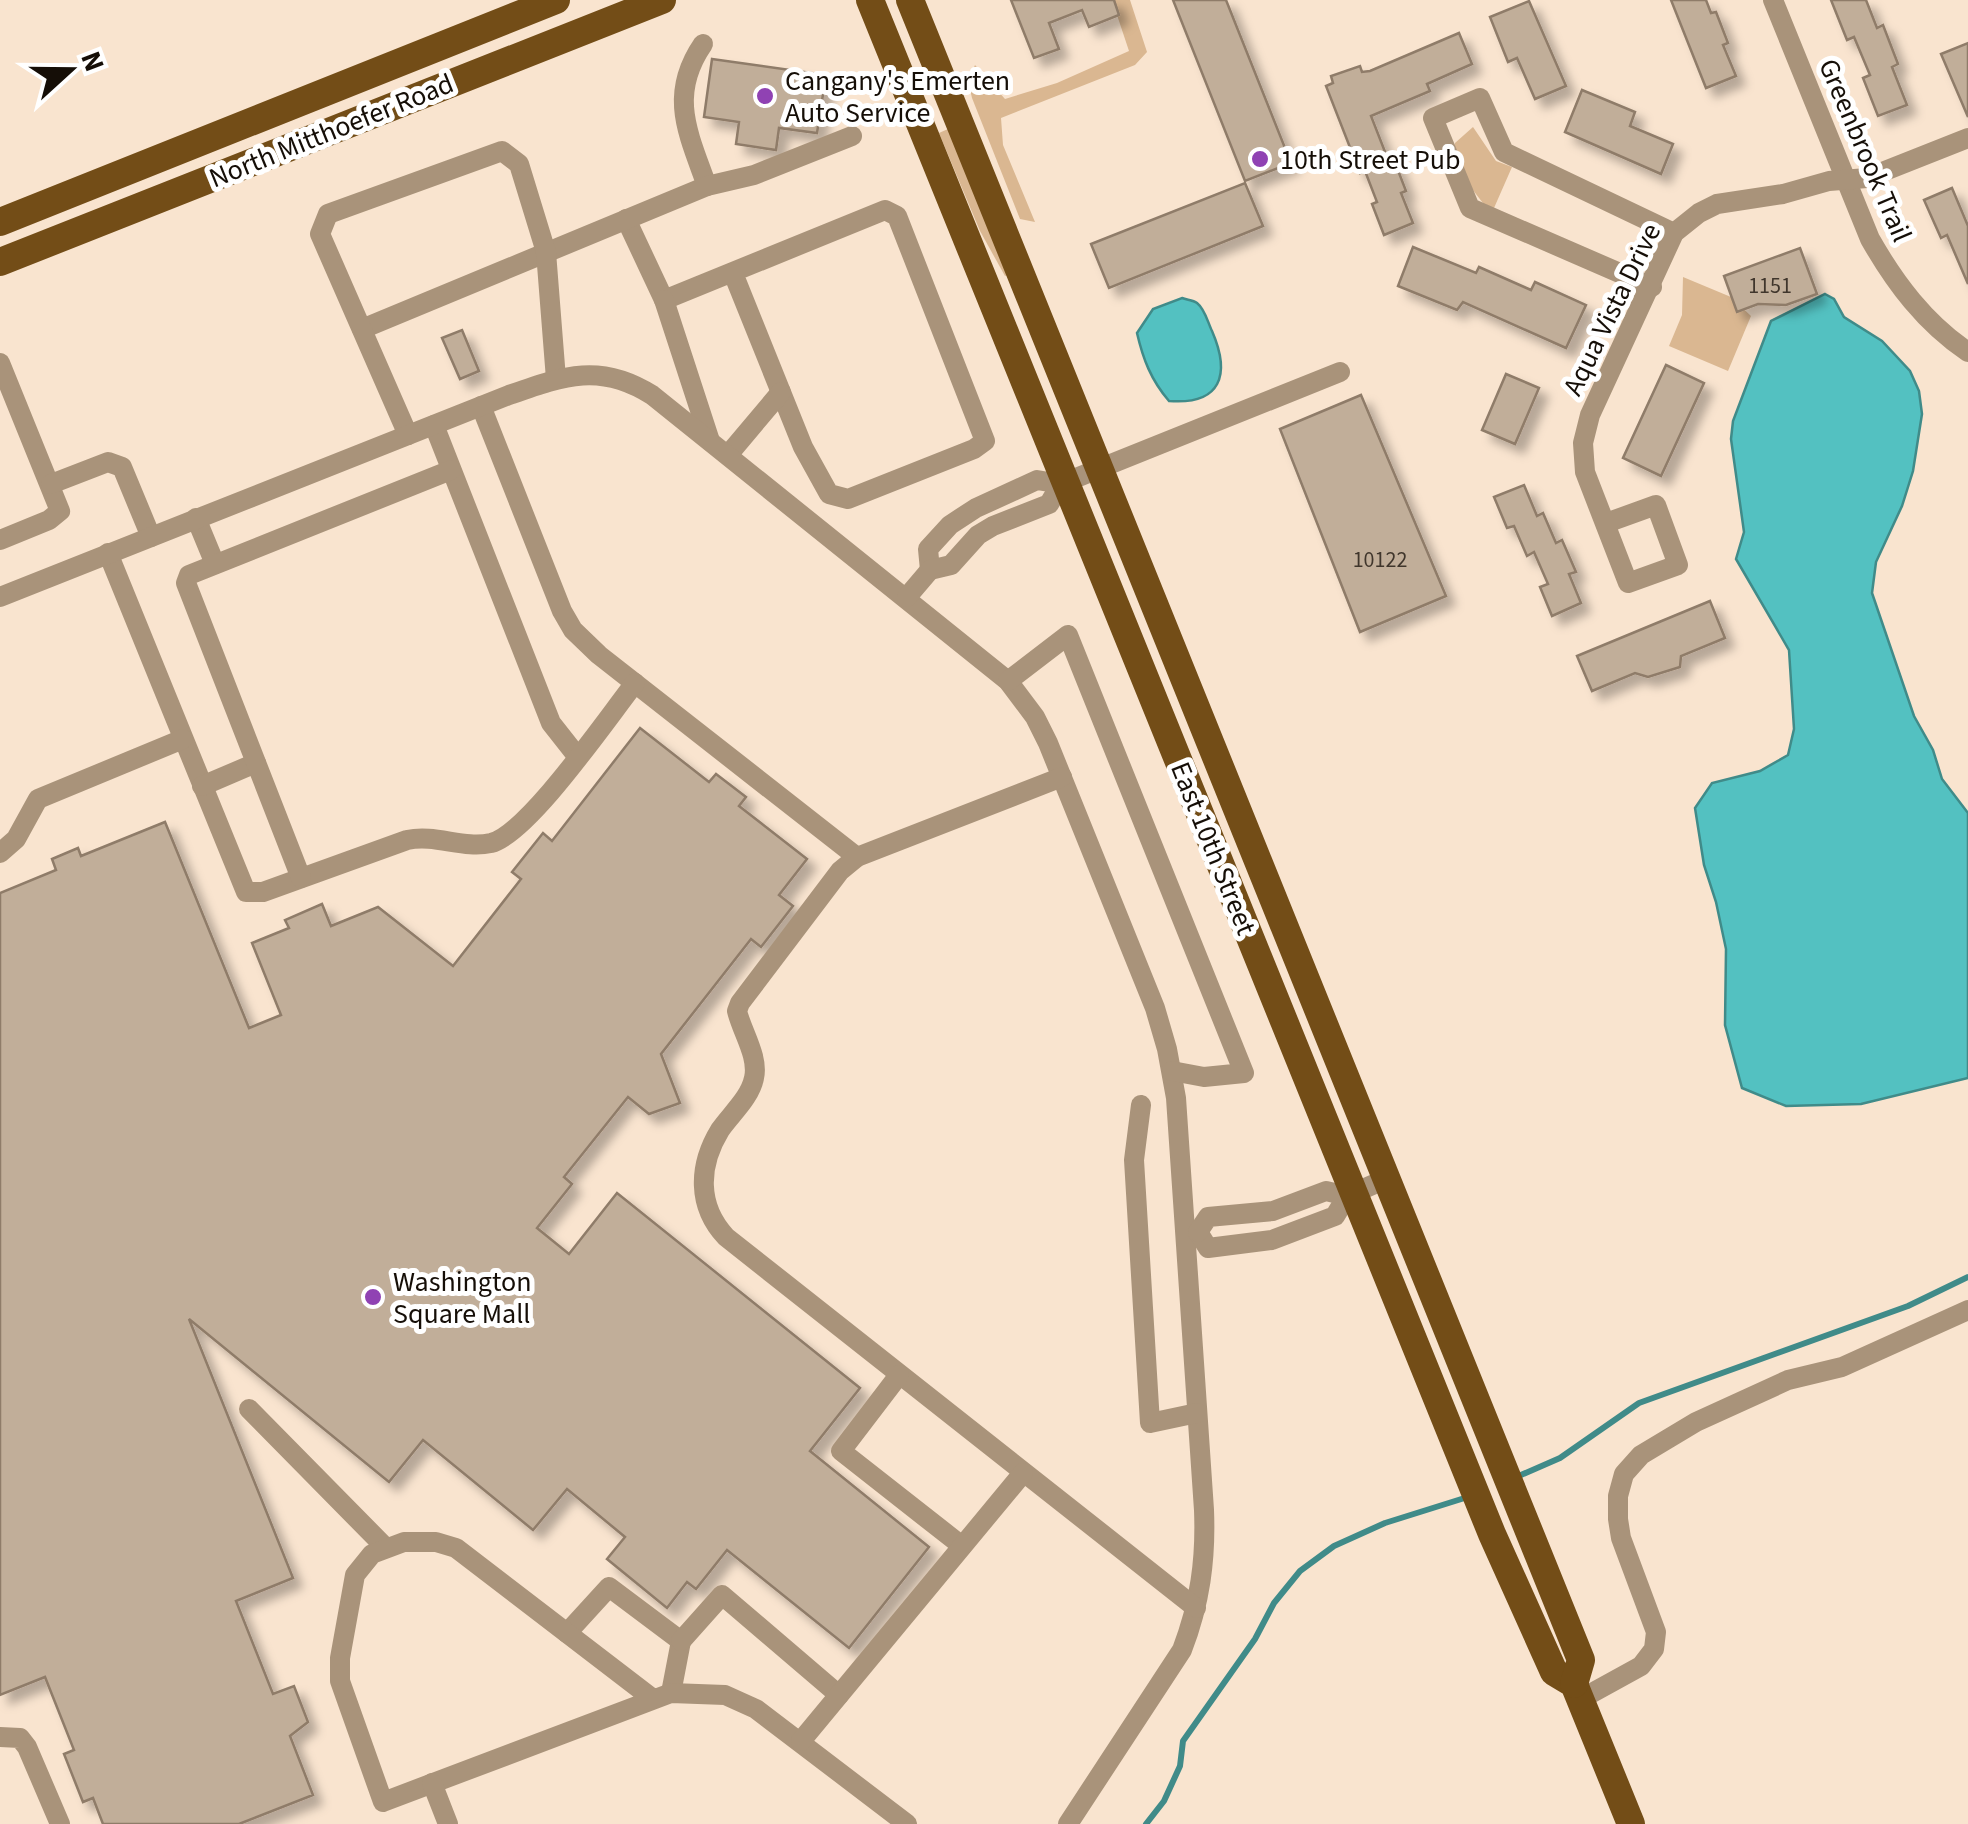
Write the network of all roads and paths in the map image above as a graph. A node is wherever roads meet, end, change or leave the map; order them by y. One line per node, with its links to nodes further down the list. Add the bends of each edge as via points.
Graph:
1 (556, 0): 14 (main road, North Mitthoefer Road)
2 (603, 0): 8 (main road, via 533,30)
3 (662, 0): 8 (main road, North Mitthoefer Road)
4 (870, 0): 34 (main road, East 10th Street)
5 (910, 0): 32 (main road, East 10th Street)
6 (1773, 0): 11 (street, Greenbrook Trail)
7 (703, 44): 12 (street, via 682,94 686,128)
8 (515, 56): 17 (main road, North Mitthoefer Road)
9 (852, 136): 12 (street)
10 (1968, 138): 11 (street, Aqua Vista Drive)
11 (1845, 180): 15 (street, Aqua Vista Drive, via 1717,204); 22 (street, Greenbrook Trail, via 1899,287)
12 (707, 186): 13 (street)
13 (626, 219): 16 (street); 20 (street)
14 (0, 222)
15 (1674, 233): 19 (street, Aqua Vista Drive); 19 (street, via 1504,152 1480,98 1433,118 1470,208)
16 (546, 252): 21 (street); 21 (street, via 519,164 502,151 328,214 320,234); 25 (street)
17 (0, 262)
18 (733, 273): 20 (street); 26 (street); 36 (street, via 885,210 897,216 985,440 848,499)
19 (1652, 287): 39 (street, Aqua Vista Drive, via 1586,429 1586,472)
20 (664, 300): 30 (street)
21 (362, 329): 29 (street)
22 (1968, 352)
23 (0, 362): 35 (street)
24 (1340, 372): 32 (street)
25 (556, 379): 27 (street); 30 (street, via 590,374 630,381)
26 (781, 392): 31 (street); 36 (street)
27 (481, 406): 28 (street); 47 (street, via 564,615 584,643)
28 (434, 425): 29 (street); 33 (street)
29 (408, 435): 37 (street, via 272,481)
30 (710, 441): 31 (street)
31 (728, 455): 38 (street)
32 (1100, 469): 34 (street); 58 (main road, East 10th Street)
33 (452, 470): 43 (street); 49 (street, via 551,724)
34 (1063, 483): 45 (street, via 1049,504 993,526 952,565 930,570); 59 (main road, East 10th Street)
35 (51, 484): 40 (street, via 108,462 122,466); 41 (street, via 60,512)
36 (828, 494): 38 (street)
37 (196, 518): 40 (street); 43 (street)
38 (808, 518): 45 (street)
39 (1606, 523)
40 (151, 536): 42 (street)
41 (0, 540)
42 (108, 554): 44 (street); 48 (street)
43 (215, 564): 50 (street, via 186,583)
44 (0, 597)
45 (906, 597): 46 (street)
46 (1008, 681): 51 (street, via 1035,717); 56 (street, via 1068,634 1244,1073)
47 (634, 683): 49 (street); 54 (street)
48 (183, 738): 52 (street); 53 (street, via 38,799 16,839)
49 (577, 756): 55 (street, via 504,838 476,845 424,836)
50 (256, 762): 52 (street); 55 (street)
51 (1062, 777): 54 (street); 56 (street, via 1155,1008)
52 (202, 786): 55 (street, via 246,892)
53 (0, 853)
54 (857, 858): 62 (street, via 740,1003 754,1082 711,1147 704,1192 706,1209 726,1237)
55 (301, 878)
56 (1172, 1071): 60 (street)
57 (1141, 1105): 64 (street, via 1134,1160 1150,1423)
58 (1386, 1179): 59 (street); 71 (main road, East 10th Street, via 1581,1660)
59 (1350, 1194): 60 (street, via 1326,1190 1274,1211 1208,1217); 60 (street, via 1335,1216 1272,1240 1208,1248); 71 (main road, East 10th Street, via 1554,1672)
60 (1191, 1233): 64 (street)
61 (1968, 1310): 71 (street, via 1842,1367 1788,1380 1640,1456 1624,1474 1618,1519 1656,1632 1654,1650 1641,1666)
62 (899, 1374): 65 (street); 66 (street, via 841,1451)
63 (250, 1408): 67 (street)
64 (1198, 1413): 68 (street, via 1206,1540)
65 (1023, 1473): 66 (street); 68 (street)
66 (962, 1546): 72 (street)
67 (386, 1547): 69 (street, via 419,1540 456,1548); 76 (street, via 355,1574 340,1681 383,1802)
68 (1196, 1608): 80 (street, via 1182,1650)
69 (567, 1633): 70 (street, via 610,1587); 73 (street)
70 (681, 1641): 72 (street, via 722,1595); 73 (street)
71 (1578, 1692): 81 (main road, East 10th Street)
72 (839, 1694): 75 (street)
73 (662, 1696): 75 (street, via 738,1700); 76 (street)
74 (0, 1737): 77 (street, via 20,1738 27,1746)
75 (801, 1741): 79 (street)
76 (432, 1783): 78 (street)
77 (60, 1824)
78 (448, 1824)
79 (907, 1824)
80 (1068, 1824)
81 (1630, 1824)

